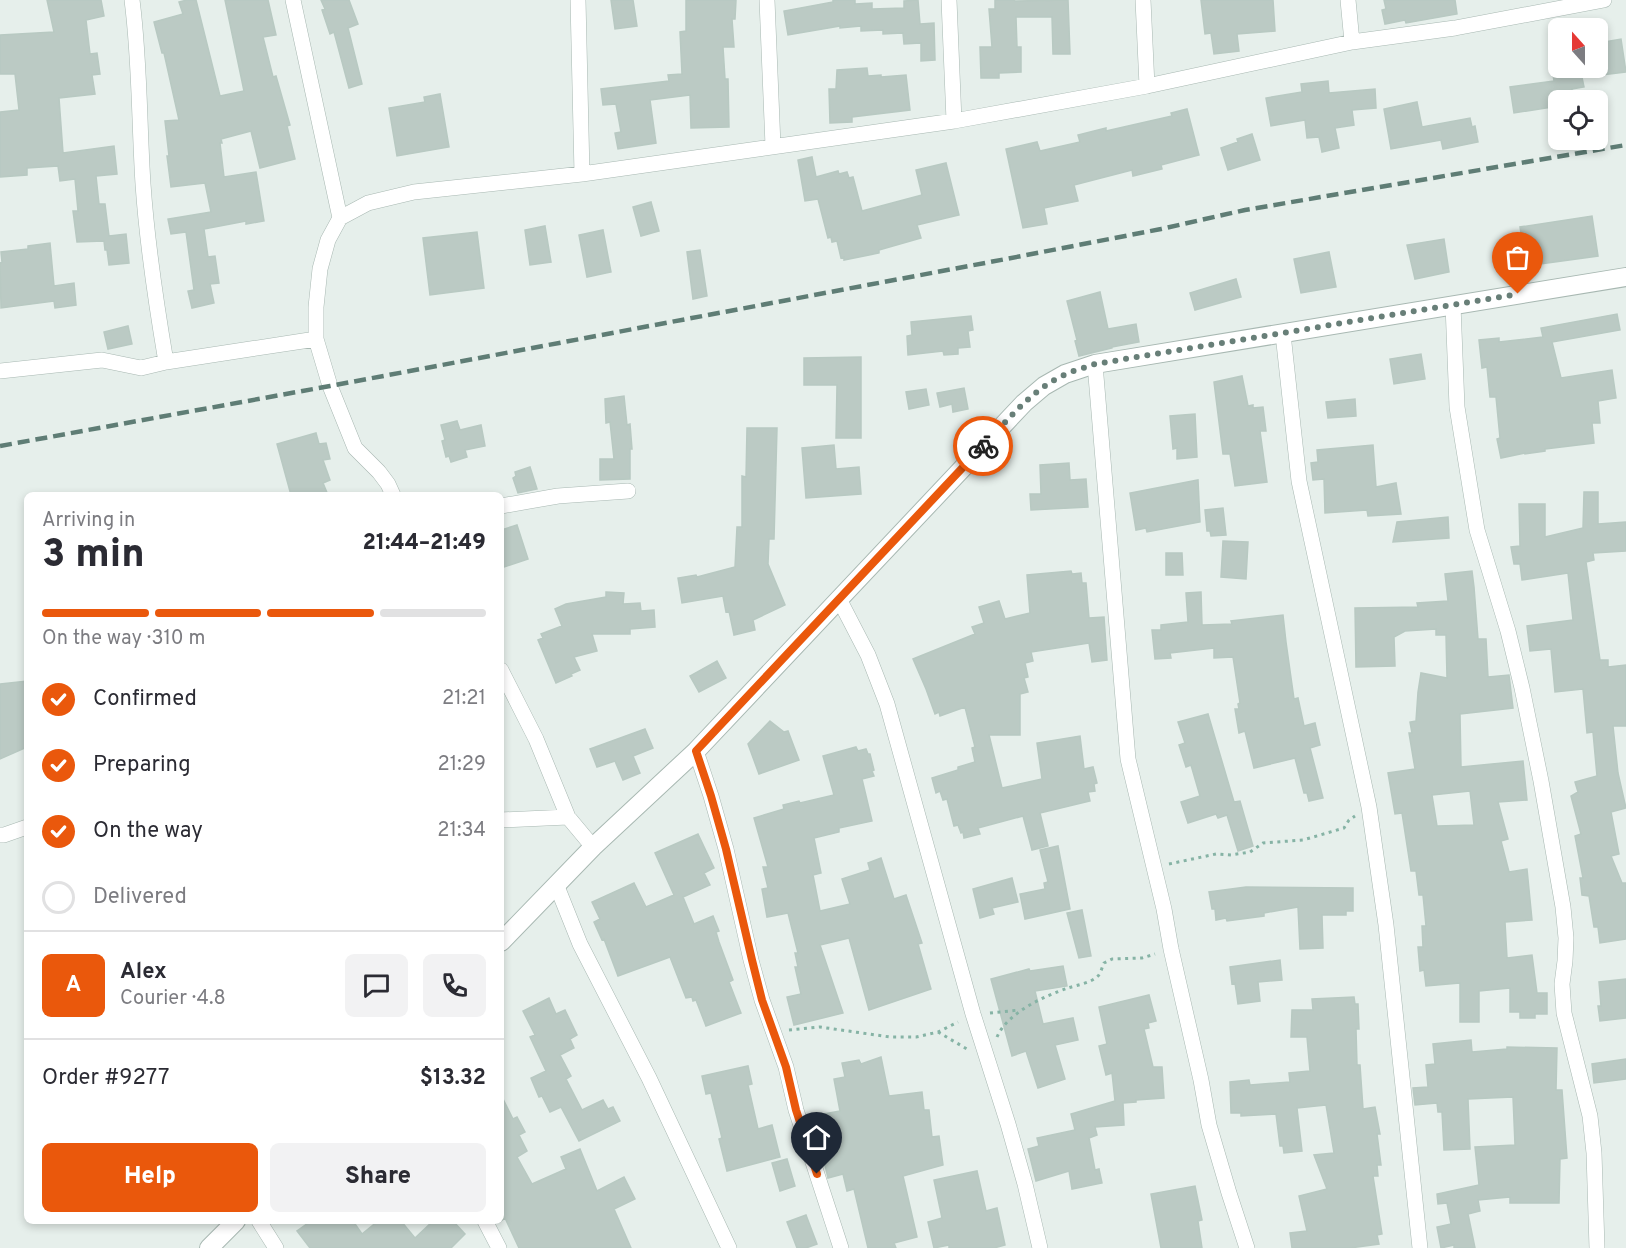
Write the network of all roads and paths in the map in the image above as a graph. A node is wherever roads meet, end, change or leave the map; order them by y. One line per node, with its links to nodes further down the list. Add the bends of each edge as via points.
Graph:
1 (132, 0): 20 (street, via 143,185)
2 (293, 0): 15 (street)
3 (578, 0): 14 (street)
4 (767, 0): 13 (street)
5 (949, 0): 12 (street)
6 (1143, 0): 11 (street)
7 (1348, 0): 10 (street)
8 (1604, 0): 9 (street)
9 (1550, 6): 10 (street, via 1455,28)
10 (1352, 42): 11 (street)
11 (1147, 86): 12 (street)
12 (954, 120): 13 (street)
13 (773, 146): 14 (street)
14 (582, 174): 15 (street, via 414,192 368,203)
15 (340, 218): 19 (street, via 328,240 320,269)
16 (1626, 278): 17 (street)
17 (1453, 305): 18 (street); 55 (street, via 1457,408 1477,530 1522,688 1563,907 1564,1013 1590,1116)
18 (1283, 334): 21 (street); 29 (street, via 1299,481)
19 (316, 339): 20 (street); 24 (street, via 355,448 379,472)
20 (166, 362): 22 (street, via 141,368 102,360)
21 (1095, 364): 26 (street, via 1065,374 1024,403); 35 (street, via 1128,759)
22 (0, 371)
23 (628, 491): 25 (street, via 558,496)
24 (392, 492)
25 (504, 505)
26 (839, 599): 28 (street); 40 (street, via 887,704)
27 (504, 676): 30 (street, via 536,739)
28 (696, 751): 34 (street); 41 (street, via 726,849 762,1000)
29 (1369, 807): 35 (path, via 1344,828 1303,840 1263,843 1250,852 1216,854); 54 (street, via 1386,926)
30 (568, 817): 31 (street); 34 (street)
31 (504, 820)
32 (24, 828): 33 (street)
33 (0, 835)
34 (593, 847): 36 (street)
35 (1154, 867): 38 (street)
36 (556, 884): 37 (street); 50 (street, via 580,945 649,1078)
37 (504, 939)
38 (1171, 949): 39 (path, via 1142,958 1112,959 1104,963 1099,975); 53 (street, via 1209,1125)
39 (1021, 1010): 40 (path); 43 (path, via 1000,1031)
40 (973, 1014): 42 (path); 43 (street)
41 (774, 1031): 42 (path, via 820,1027 890,1037); 51 (street)
42 (938, 1032): 43 (path)
43 (988, 1060): 52 (street)
44 (233, 1224): 47 (street)
45 (261, 1224): 48 (street)
46 (487, 1224): 49 (street)
47 (209, 1248)
48 (276, 1248)
49 (499, 1248)
50 (729, 1248)
51 (841, 1248)
52 (1040, 1248)
53 (1247, 1248)
54 (1420, 1248)
55 (1597, 1248)

